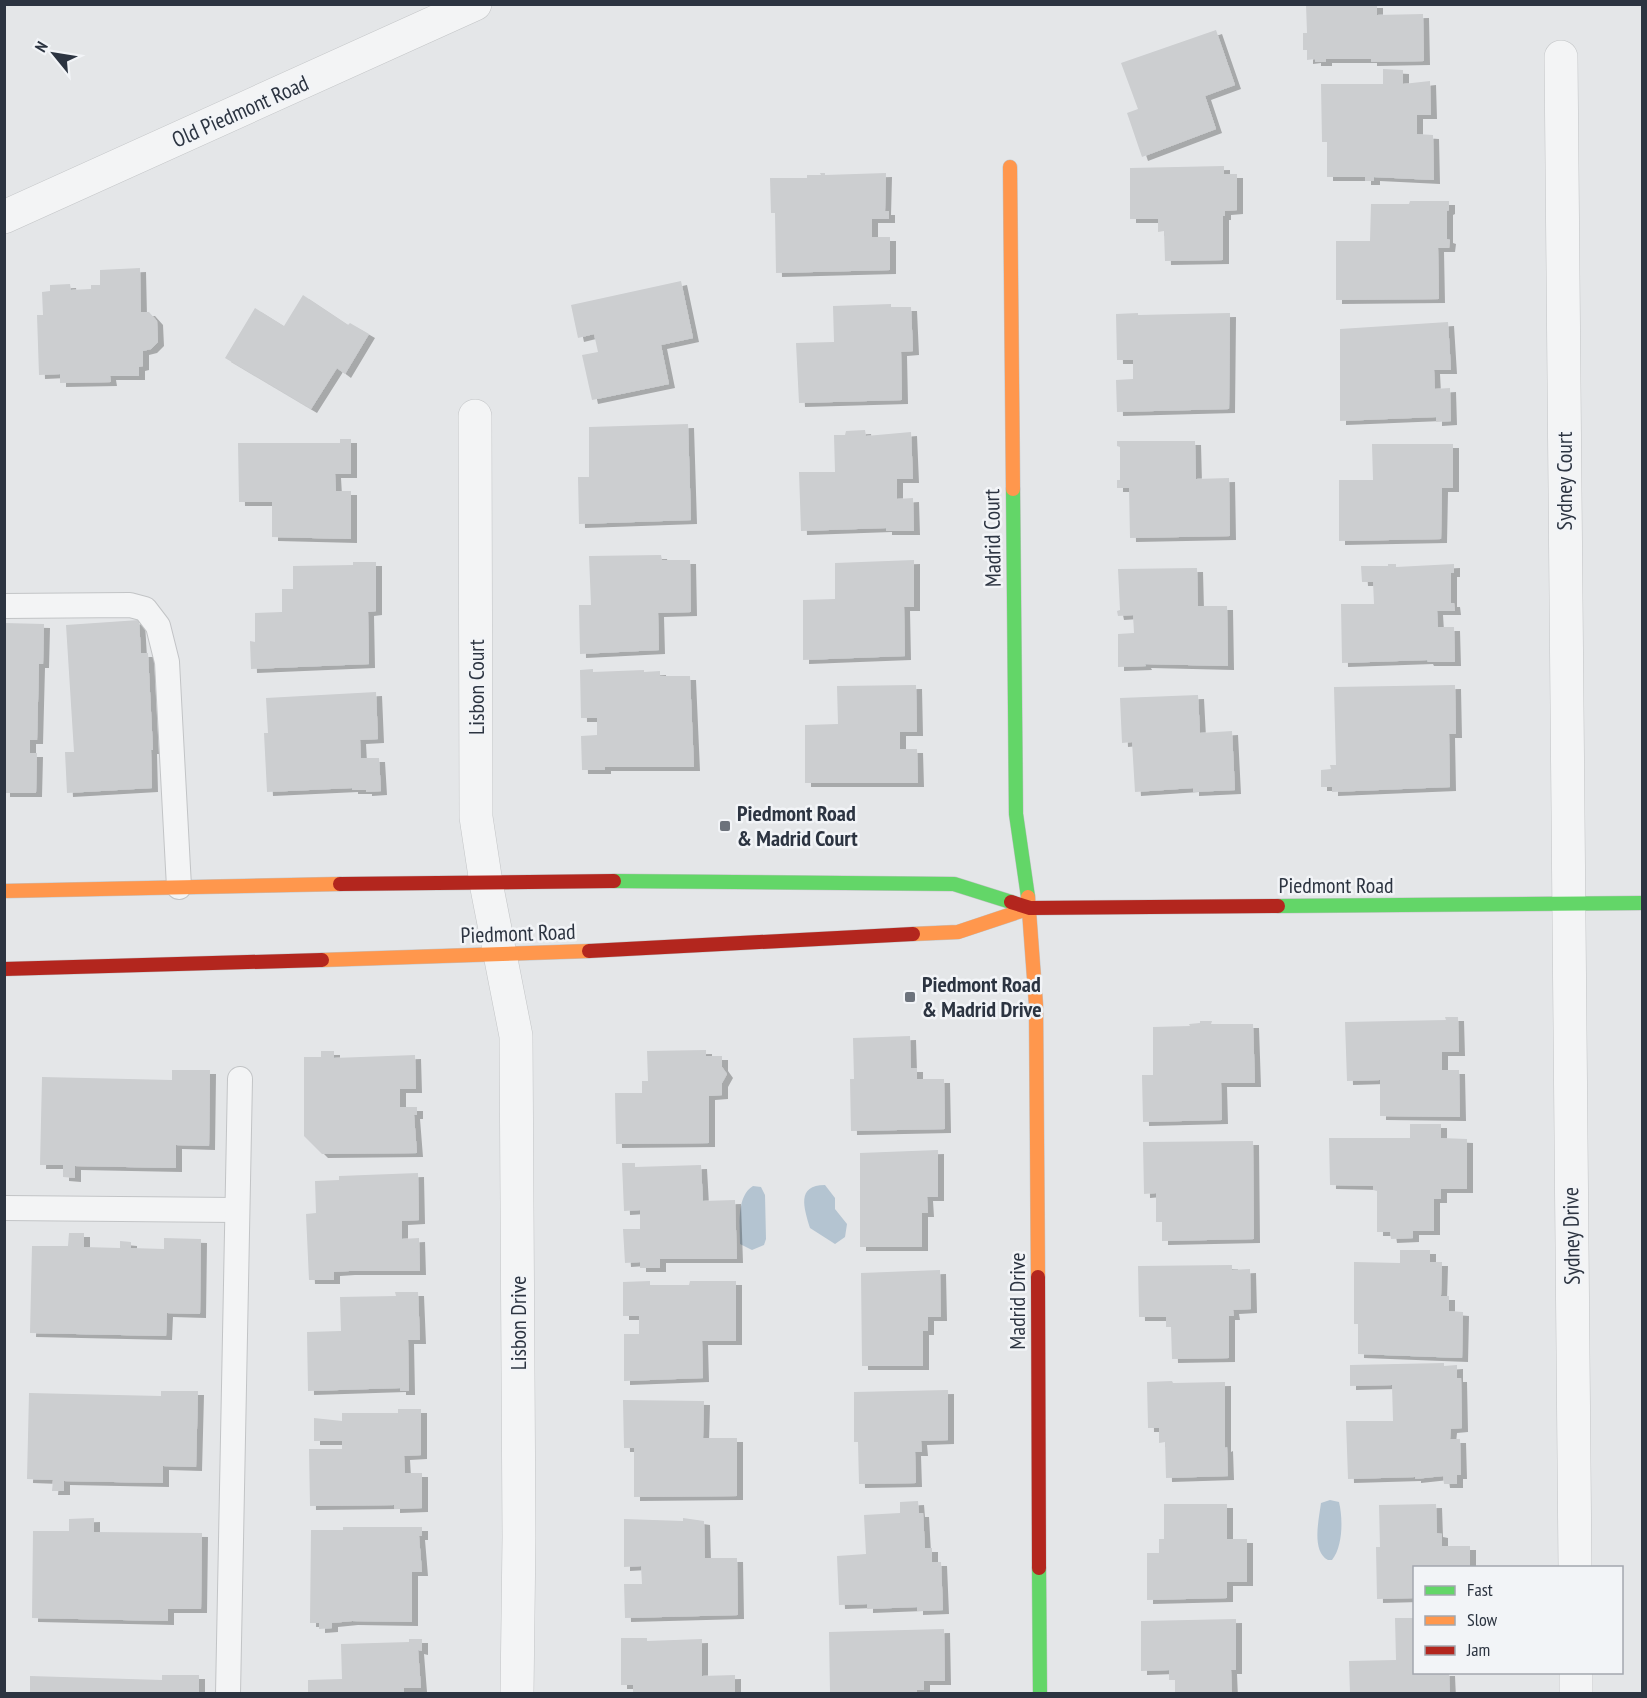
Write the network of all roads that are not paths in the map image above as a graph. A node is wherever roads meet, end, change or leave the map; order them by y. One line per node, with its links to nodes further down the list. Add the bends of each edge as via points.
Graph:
1 (476, 4): 4 (street, Old Piedmont Road)
2 (1561, 57): 11 (street, Sydney Court)
3 (1010, 167): 12 (main road, Madrid Court, via 1016,813)
4 (4, 217)
5 (475, 416): 7 (street, Lisbon Court, via 476,806)
6 (4, 606): 8 (lane, via 130,604 145,609 158,626 167,662 172,716)
7 (486, 883): 8 (main road, Piedmont Road); 12 (main road, Piedmont Road, via 661,879 954,884); 13 (street, Lisbon Court)
8 (179, 887): 9 (main road, Piedmont Road)
9 (4, 891)
10 (1642, 903): 11 (main road, Piedmont Road)
11 (1566, 905): 12 (main road, Piedmont Road); 18 (street, Sydney Drive)
12 (1029, 908): 13 (main road, Piedmont Road, via 958,932); 22 (main road, Madrid Drive, via 1036,1005)
13 (500, 955): 14 (main road, Piedmont Road); 21 (street, Lisbon Drive, via 517,1040)
14 (4, 969)
15 (240, 1079): 17 (lane)
16 (4, 1208): 17 (lane)
17 (237, 1210): 20 (lane)
18 (1575, 1566)
19 (1576, 1674): 23 (street)
20 (228, 1694)
21 (517, 1694)
22 (1040, 1694)
23 (1576, 1694)

